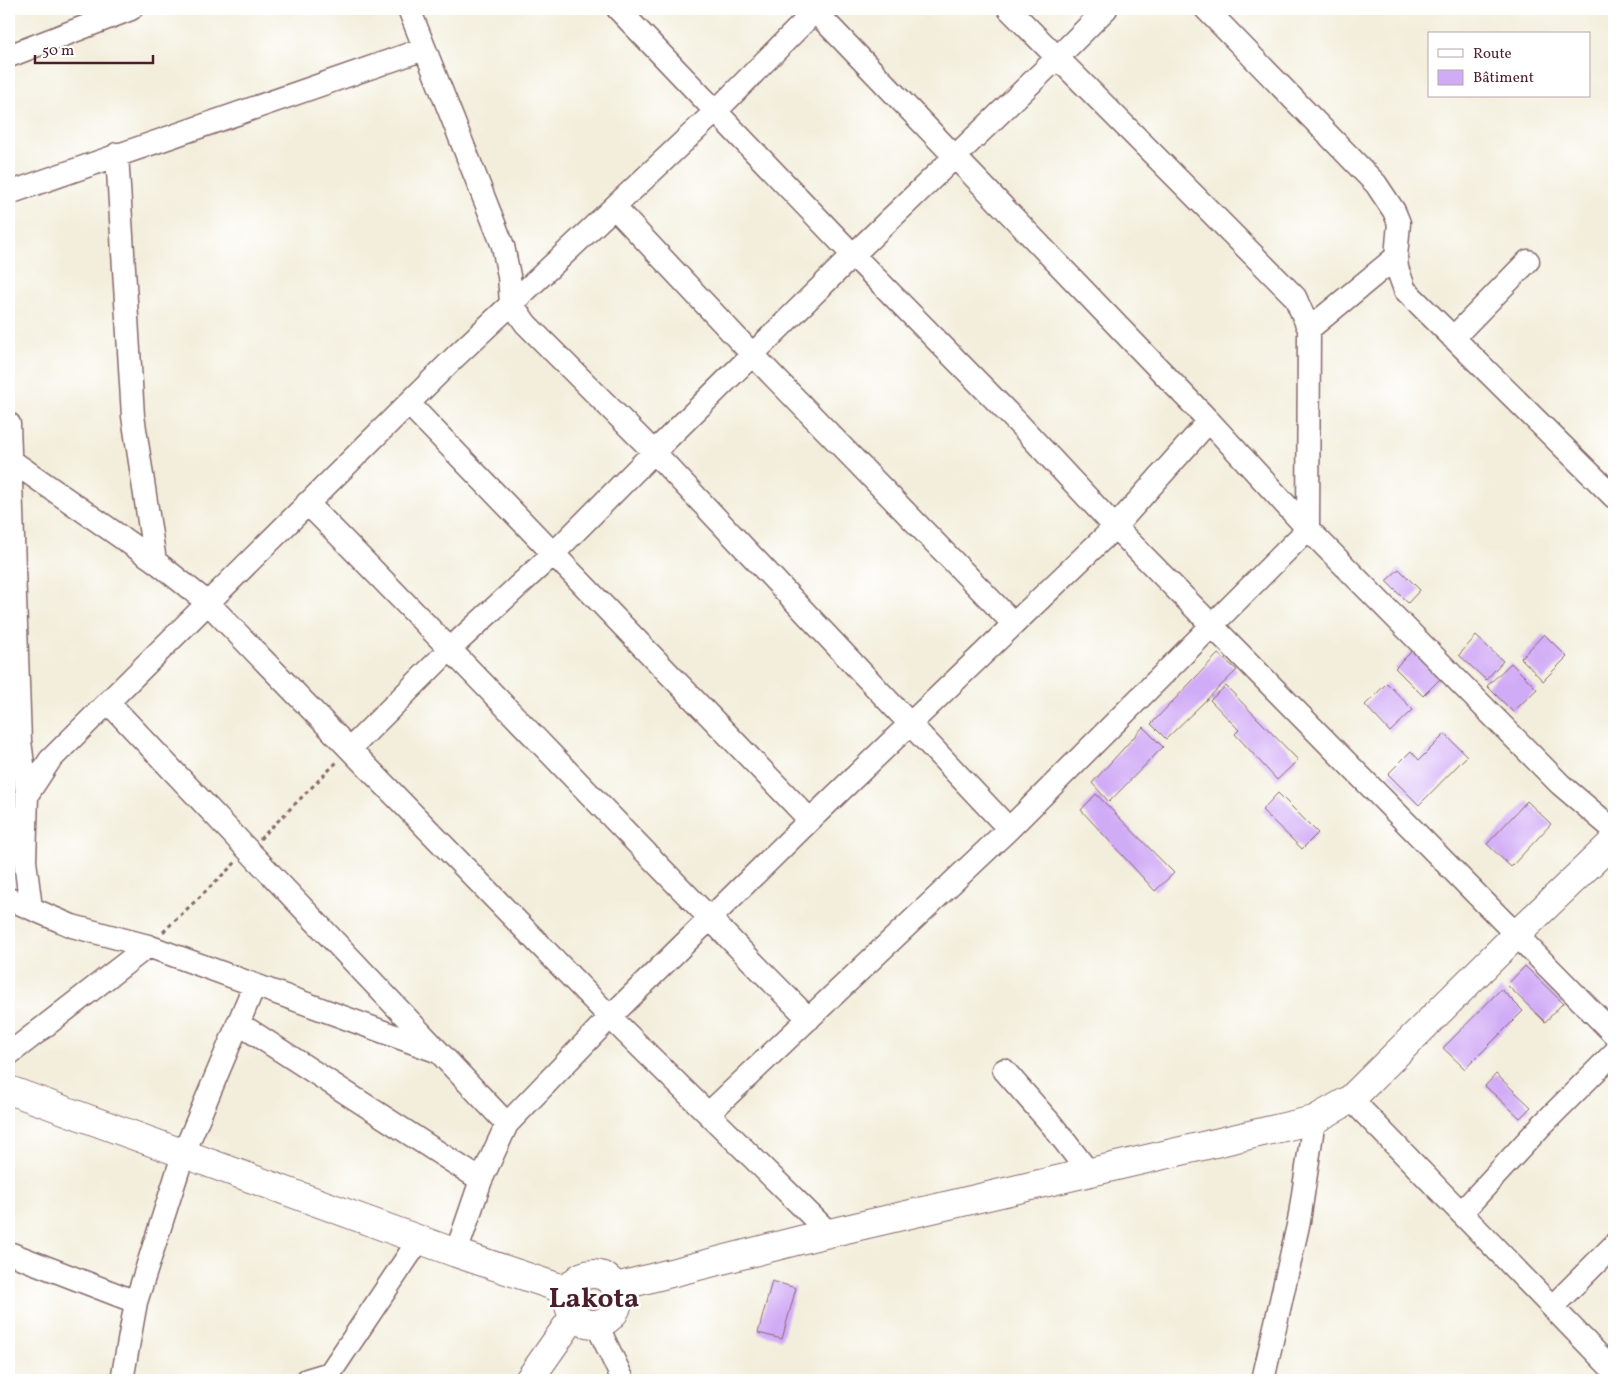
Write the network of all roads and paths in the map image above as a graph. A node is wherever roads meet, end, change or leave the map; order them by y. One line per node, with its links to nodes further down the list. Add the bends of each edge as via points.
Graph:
1 (131, 9): 9 (street)
2 (408, 9): 8 (street)
3 (618, 9): 11 (street)
4 (815, 9): 11 (street); 13 (street)
5 (1009, 9): 10 (street)
6 (1106, 9): 10 (street)
7 (1206, 9): 17 (street, via 1376,184 1399,223)
8 (424, 50): 12 (street); 19 (street, via 503,246)
9 (9, 56)
10 (1057, 58): 13 (street); 20 (street, via 1282,282 1295,297)
11 (715, 112): 15 (street); 16 (street)
12 (117, 154): 14 (street); 33 (street, via 133,416)
13 (954, 158): 16 (street); 24 (street)
14 (9, 193)
15 (615, 208): 19 (street); 22 (street)
16 (853, 255): 22 (street); 30 (street)
17 (1396, 257): 20 (street); 21 (street, via 1405,290)
18 (1528, 261): 21 (street)
19 (511, 303): 23 (street); 26 (street, via 526,324)
20 (1309, 329): 31 (street)
21 (1453, 338): 28 (street)
22 (752, 354): 26 (street); 35 (street)
23 (409, 404): 29 (street); 32 (street)
24 (1209, 421): 30 (street); 31 (street)
25 (9, 424): 27 (street)
26 (654, 452): 32 (street); 39 (street)
27 (10, 460): 33 (street); 41 (street, via 18,702)
28 (1614, 497)
29 (307, 503): 34 (street); 37 (street)
30 (1115, 527): 35 (street); 36 (street)
31 (1308, 529): 36 (street); 44 (street, via 1560,784)
32 (552, 555): 37 (street); 42 (street)
33 (155, 560): 34 (street)
34 (208, 602): 38 (street); 40 (street)
35 (1013, 623): 39 (street)
36 (1213, 625): 43 (street); 49 (street)
37 (451, 648): 40 (street); 48 (street)
38 (108, 702): 41 (street, via 50,760); 56 (street)
39 (910, 725): 42 (street); 43 (street)
40 (350, 749): 52 (street)
41 (27, 795): 47 (street, via 25,861)
42 (810, 820): 48 (street)
43 (1010, 829): 53 (street)
44 (1614, 830)
45 (1614, 841): 49 (main road)
46 (9, 899): 47 (street)
47 (31, 908): 50 (street, via 72,926)
48 (710, 920): 52 (street); 53 (street)
49 (1517, 934): 55 (street); 61 (main road)
50 (148, 946): 51 (street); 58 (street)
51 (254, 986): 54 (street); 56 (street)
52 (610, 1017): 62 (street); 64 (street)
53 (809, 1018): 62 (street)
54 (238, 1023): 65 (street); 67 (street)
55 (1614, 1034)
56 (441, 1052): 64 (street)
57 (1614, 1053): 68 (street)
58 (9, 1054)
59 (1004, 1070): 66 (street)
60 (9, 1090): 65 (main road)
61 (1352, 1099): 63 (main road); 68 (street)
62 (709, 1113): 69 (street)
63 (1314, 1120): 66 (main road); 84 (street, via 1299,1221)
64 (507, 1124): 67 (street)
65 (183, 1155): 70 (main road); 75 (street)
66 (1090, 1174): 69 (main road)
67 (481, 1180): 73 (street)
68 (1461, 1212): 76 (street)
69 (830, 1234): 74 (main road)
70 (419, 1240): 73 (main road); 79 (street)
71 (1614, 1245): 76 (street)
72 (9, 1253): 75 (street)
73 (456, 1253): 77 (main road)
74 (616, 1287): 77 (main road, via 617,1309 609,1320); 77 (main road, via 605,1277 591,1274 577,1279)
75 (136, 1302): 80 (street)
76 (1553, 1306): 78 (street)
77 (580, 1311): 82 (main road); 83 (street)
78 (1614, 1371)
79 (328, 1377): 81 (street)
80 (122, 1380)
81 (307, 1380)
82 (528, 1380)
83 (623, 1380)
84 (1264, 1380)

